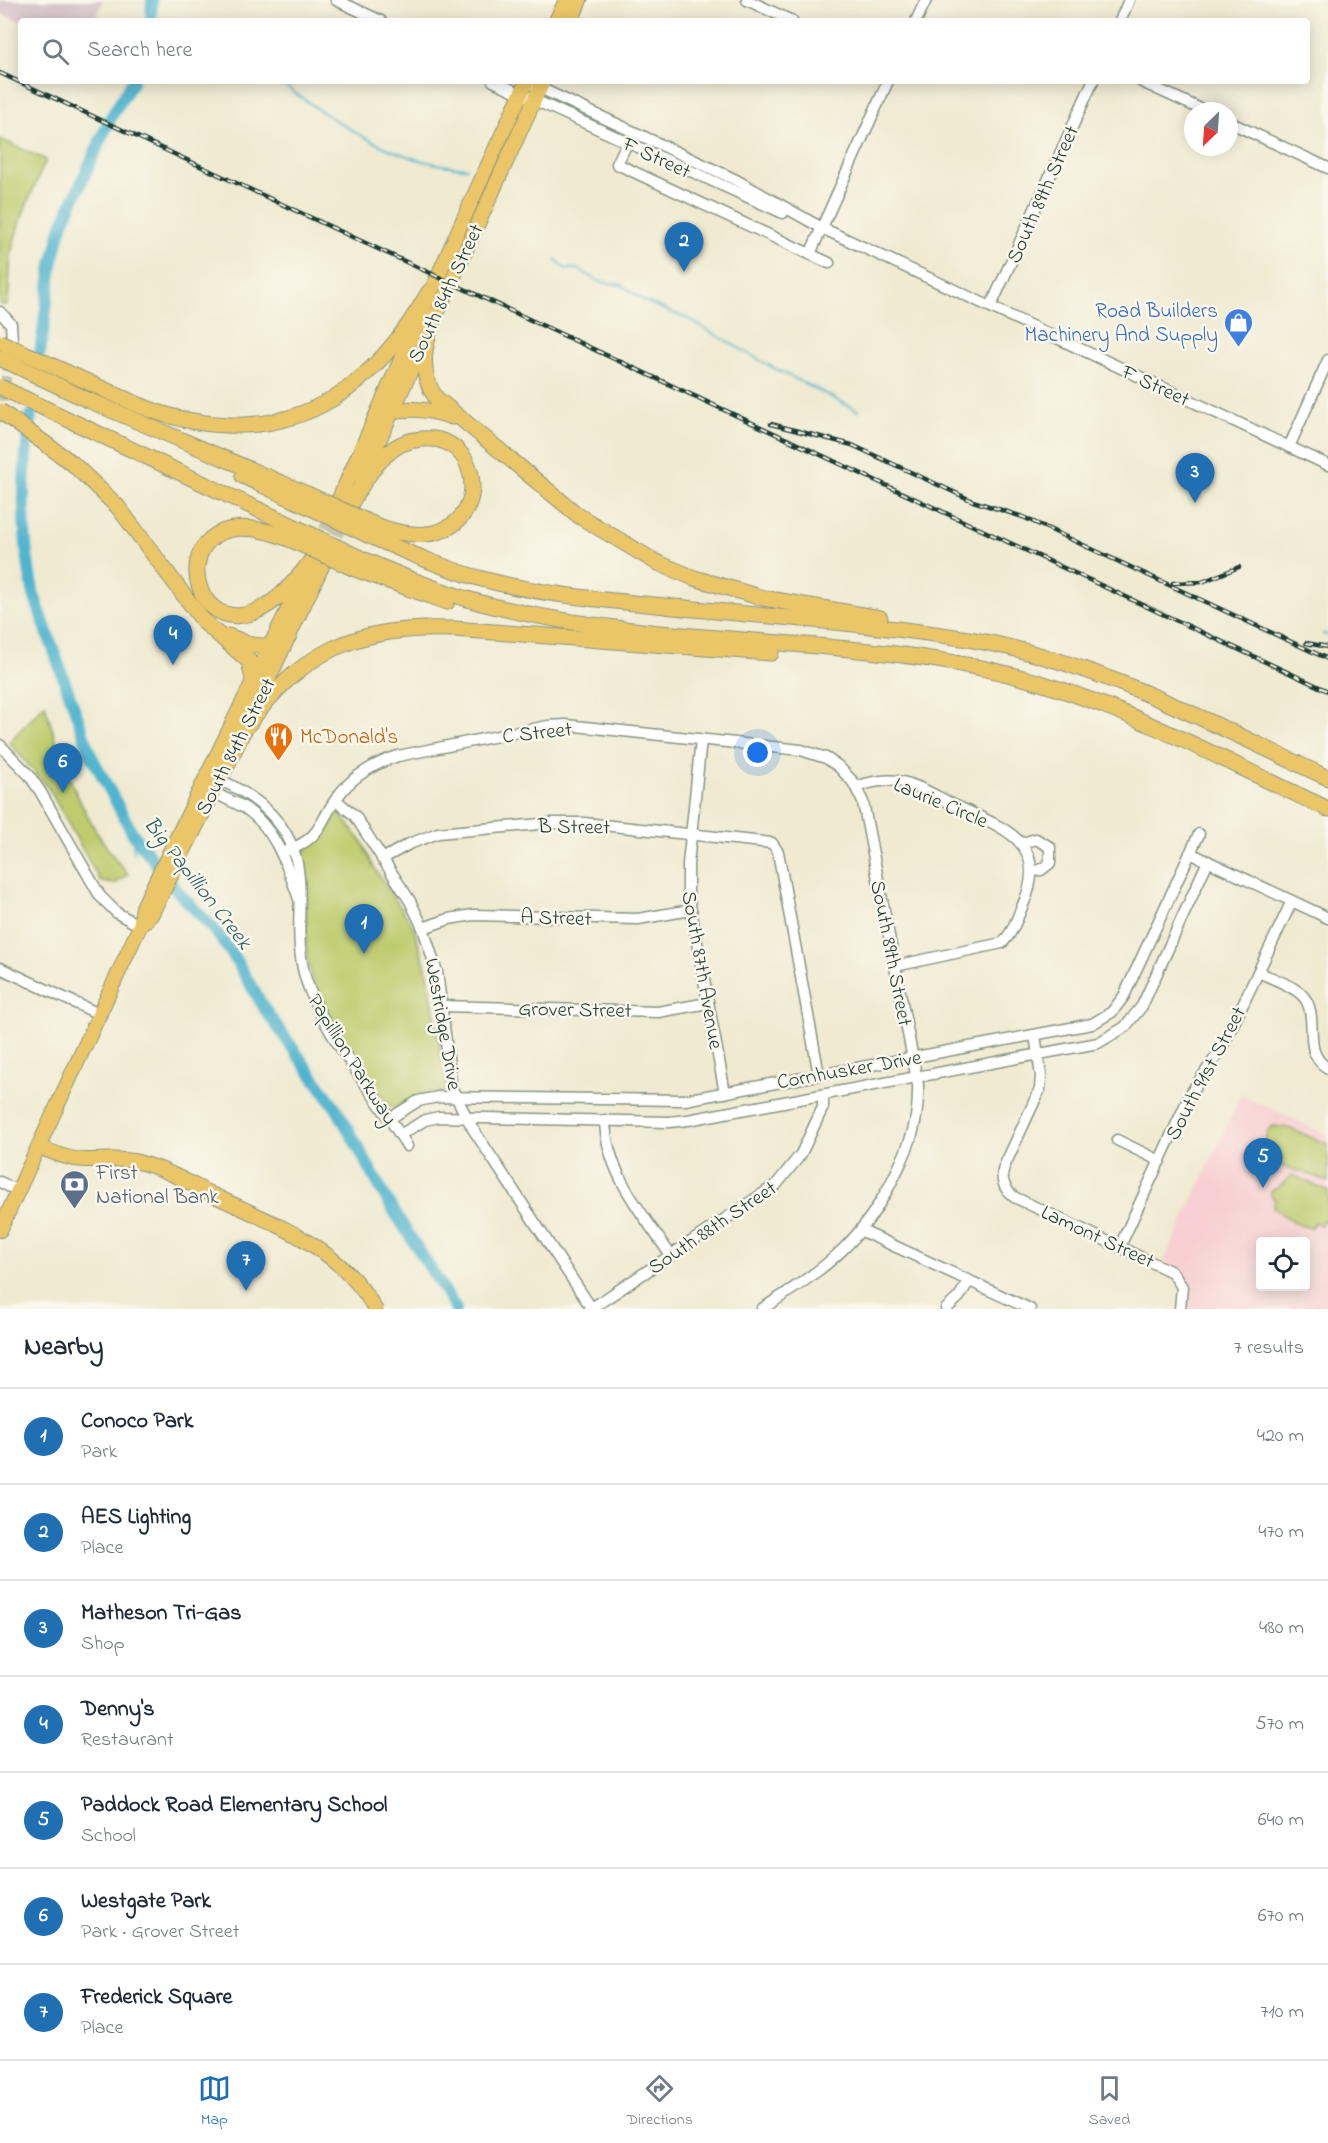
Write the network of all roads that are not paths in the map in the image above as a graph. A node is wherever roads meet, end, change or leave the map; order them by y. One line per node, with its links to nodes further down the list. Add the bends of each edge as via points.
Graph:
1 (336, 0): 7 (street)
2 (566, 0): 8 (main road)
3 (580, 0): 9 (main road)
4 (747, 0): 10 (street)
5 (926, 0): 11 (street)
6 (1130, 0): 12 (street)
7 (375, 18)
8 (557, 18)
9 (572, 18)
10 (786, 18)
11 (917, 18)
12 (1121, 18)
13 (525, 84): 17 (street, F Street); 25 (main road, South 84th Street)
14 (887, 84): 22 (street)
15 (1092, 84): 26 (street, South 89th Street)
16 (1146, 84): 18 (street)
17 (539, 90): 20 (street, F Street); 22 (street, F Street, via 736,180); 28 (main road, South 84th Street)
18 (1186, 102)
19 (1238, 126): 21 (street)
20 (627, 143): 22 (street, F Street); 23 (street, via 616,164)
21 (1328, 168)
22 (822, 228): 23 (street); 26 (street, F Street)
23 (810, 254): 24 (street)
24 (829, 263)
25 (429, 292): 29 (highway, bridge, via 397,344 336,397 284,419 243,425 190,421 153,410 90,383); 34 (main road, South 84th Street)
26 (991, 306): 36 (street, F Street)
27 (0, 312): 29 (street, via 10,321)
28 (434, 316): 33 (main road, South 84th Street); 35 (highway, via 424,354 428,385 441,404)
29 (8, 340)
30 (0, 358): 39 (highway, bridge)
31 (1328, 360): 36 (street)
32 (1, 401): 40 (highway, bridge, via 84,427); 42 (highway, bridge, via 118,507)
33 (392, 411): 34 (highway); 35 (highway, via 433,411); 38 (main road, South 84th Street)
34 (376, 419): 38 (main road, South 84th Street)
35 (472, 430): 43 (highway, via 579,516 656,562 735,591 880,618)
36 (1289, 447): 37 (street, F Street)
37 (1328, 465)
38 (346, 503): 39 (highway, via 379,462 405,442 437,439 462,455 471,475 472,494 455,524 440,532 420,535)
39 (373, 530): 43 (highway, via 449,568 536,591)
40 (290, 532): 41 (highway, via 249,528 219,534 209,541 198,558 196,579 203,597 217,610 233,615 260,612); 46 (highway, bridge, via 357,563 464,598 559,620)
41 (317, 559): 44 (main road, South 84th Street); 45 (main road, South 84th Street)
42 (195, 610): 45 (highway, via 232,639); 47 (highway, via 213,632 249,661)
43 (910, 631): 51 (highway, via 1008,647 1113,680)
44 (289, 636): 45 (highway, via 279,645); 48 (main road, South 84th Street)
45 (269, 647): 47 (main road, South 84th Street)
46 (970, 666): 48 (highway, via 454,630 391,631 356,639 309,662 268,697); 56 (highway, via 1032,680 1103,706)
47 (253, 679): 52 (main road, South 84th Street)
48 (244, 730): 53 (main road, South 84th Street)
49 (701, 740): 54 (street, C Street, via 814,753 838,766); 55 (street, C Street, via 566,725 538,728 391,758 358,777); 57 (street, South 87th Avenue)
50 (0, 745): 71 (street, via 40,791 100,896 117,913)
51 (1328, 778)
52 (204, 779): 53 (street, Papillion Parkway, via 207,788); 59 (main road, South 84th Street)
53 (216, 786): 59 (main road, South 84th Street); 61 (street, Papillion Parkway, via 254,800 269,812); 62 (street, Papillion Parkway, via 255,816)
54 (856, 787): 60 (street, Laurie Circle, via 886,778 906,782 1002,827); 73 (street, South 89th Street, via 865,811)
55 (336, 800): 61 (street, C Street, via 316,834); 64 (street, Westridge Drive, via 355,816)
56 (1328, 809)
57 (691, 834): 64 (street, B Street, via 571,822 457,830 422,838); 69 (street, South 87th Avenue, via 687,879); 83 (street, B Street, via 772,843 778,852)
58 (1198, 834): 63 (street, Cornhusker Drive)
59 (183, 837): 71 (main road, South 84th Street)
60 (1022, 843): 66 (street); 66 (street, Laurie Circle, via 1036,839 1050,847 1050,863)
61 (294, 849): 62 (street, C Street); 67 (street, Papillion Parkway, via 301,880)
62 (281, 853): 67 (street, Papillion Parkway)
63 (1190, 853): 65 (street); 79 (street, Cornhusker Drive, via 1115,1009 1092,1024)
64 (382, 859): 72 (street, Westridge Drive)
65 (1208, 861): 68 (street); 80 (street, Cornhusker Drive, via 1142,1006 1130,1022 1098,1043)
66 (1032, 871): 73 (street, via 1026,898 1002,943)
67 (299, 899): 89 (street, Papillion Parkway, via 299,950 309,988 325,1020)
68 (1292, 901): 70 (street); 75 (street, South 91st Street)
69 (691, 910): 72 (street, A Street, via 638,919 473,915); 76 (street, South 87th Avenue)
70 (1328, 918)
71 (140, 926): 78 (main road, South 84th Street)
72 (423, 928): 77 (street, Westridge Drive, via 437,972)
73 (895, 966): 81 (street, South 89th Street)
74 (0, 968): 78 (street)
75 (1258, 972): 82 (street, via 1305,998 1313,1051); 95 (street, South 91st Street, via 1222,1048 1191,1093)
76 (708, 1003): 77 (street, Grover Street, via 658,1011); 85 (street, South 87th Avenue)
77 (441, 1006): 87 (street, Westridge Drive, via 448,1072)
78 (101, 1015): 94 (main road, South 84th Street)
79 (1035, 1035): 80 (street); 81 (street, Cornhusker Drive)
80 (1038, 1054): 84 (street, Cornhusker Drive); 100 (street, Lamont Street, via 1040,1089 1002,1176 1005,1186 1014,1197)
81 (912, 1058): 83 (street, Cornhusker Drive); 84 (street, South 89th Street)
82 (1328, 1068)
83 (819, 1075): 85 (street, Cornhusker Drive)
84 (916, 1078): 86 (street, Cornhusker Drive); 99 (street, South 89th Street, via 914,1135 886,1195)
85 (725, 1093): 87 (street, Cornhusker Drive, via 669,1102)
86 (823, 1095): 90 (street, Cornhusker Drive, via 688,1120); 101 (street, South 88th Street, via 823,1107 789,1172 761,1197)
87 (456, 1097): 88 (street, Westridge Drive); 89 (street, Cornhusker Drive, via 424,1099)
88 (466, 1117): 90 (street, Cornhusker Drive); 91 (street, Cornhusker Drive, via 430,1118); 105 (street, Westridge Drive)
89 (389, 1119): 91 (street, Papillion Parkway)
90 (605, 1120): 101 (street, via 606,1142 618,1176)
91 (400, 1135): 93 (street, Papillion Parkway)
92 (1117, 1140): 95 (street)
93 (407, 1146)
94 (39, 1147): 97 (main road, South 84th Street); 104 (main road, via 77,1159 124,1159 149,1165 263,1218 329,1256 355,1280)
95 (1160, 1161): 100 (street, South 91st Street)
96 (0, 1182): 97 (street)
97 (18, 1191): 98 (main road, South 84th Street)
98 (0, 1230)
99 (862, 1231): 102 (street); 106 (street, South 89th Street, via 830,1263)
100 (1120, 1246): 103 (street, Lamont Street, via 1172,1272 1182,1287)
101 (671, 1256): 105 (street, South 88th Street)
102 (969, 1281): 107 (street); 108 (street)
103 (1181, 1307)
104 (375, 1309)
105 (592, 1309)
106 (762, 1309)
107 (946, 1309)
108 (1030, 1309)

